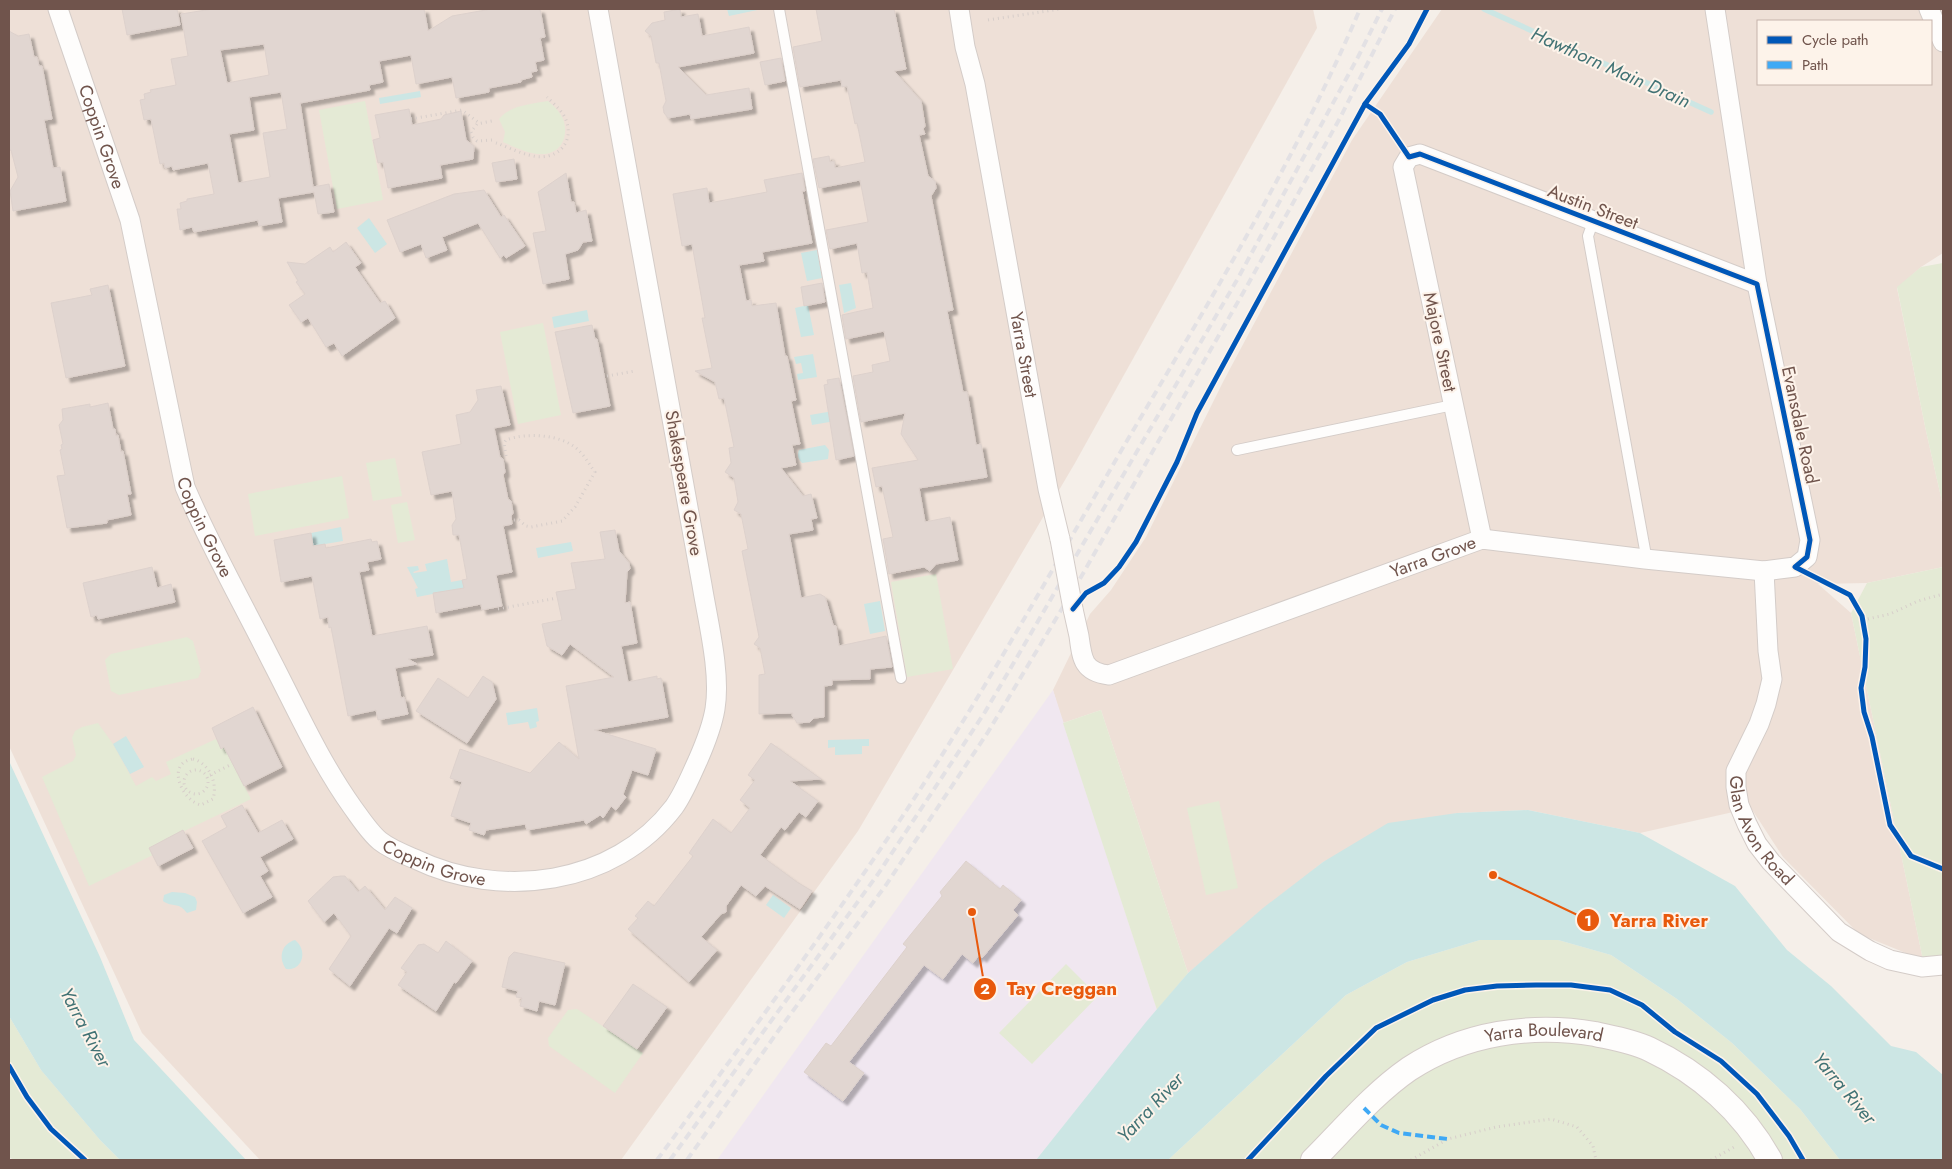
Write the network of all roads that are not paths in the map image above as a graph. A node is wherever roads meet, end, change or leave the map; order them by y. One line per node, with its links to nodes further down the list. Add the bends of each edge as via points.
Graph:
1 (58, 9): 18 (street, Coppin Grove, via 130,220 185,486 202,528 325,766 379,841 406,855 437,870 471,879 512,883)
2 (598, 9): 18 (street, Shakespeare Grove, via 717,678 715,709 706,742 674,806 627,850 588,869)
3 (779, 9): 17 (lane)
4 (959, 9): 16 (street, Yarra Street, bridge, via 1081,654 1085,664 1098,674)
5 (1715, 9): 10 (street, Evansdale Road)
6 (1929, 9): 7 (street)
7 (1943, 42)
8 (1420, 154): 9 (street, Austin Street); 11 (street, Majore Street, via 1409,157 1403,167)
9 (1593, 222): 10 (street, Austin Street); 14 (lane, via 1588,236)
10 (1757, 284): 15 (street, Evansdale Road, via 1810,540 1807,557 1795,567)
11 (1454, 406): 12 (lane); 13 (street, Majore Street)
12 (1236, 450)
13 (1482, 539): 14 (street, Yarra Grove); 16 (street, Yarra Grove)
14 (1645, 559): 15 (street, Yarra Grove)
15 (1764, 572): 19 (street, Glan Avon Road, via 1772,679 1760,724 1736,771 1739,805 1747,824 1770,862 1839,932 1890,960 1922,967)
16 (1118, 674)
17 (901, 678)
18 (550, 879)
19 (1943, 965)
20 (1313, 1160): 21 (street, Yarra Boulevard, via 1382,1089 1410,1068 1454,1045 1490,1035 1532,1029 1568,1030 1620,1039 1649,1049 1684,1069 1722,1097)
21 (1770, 1160)

